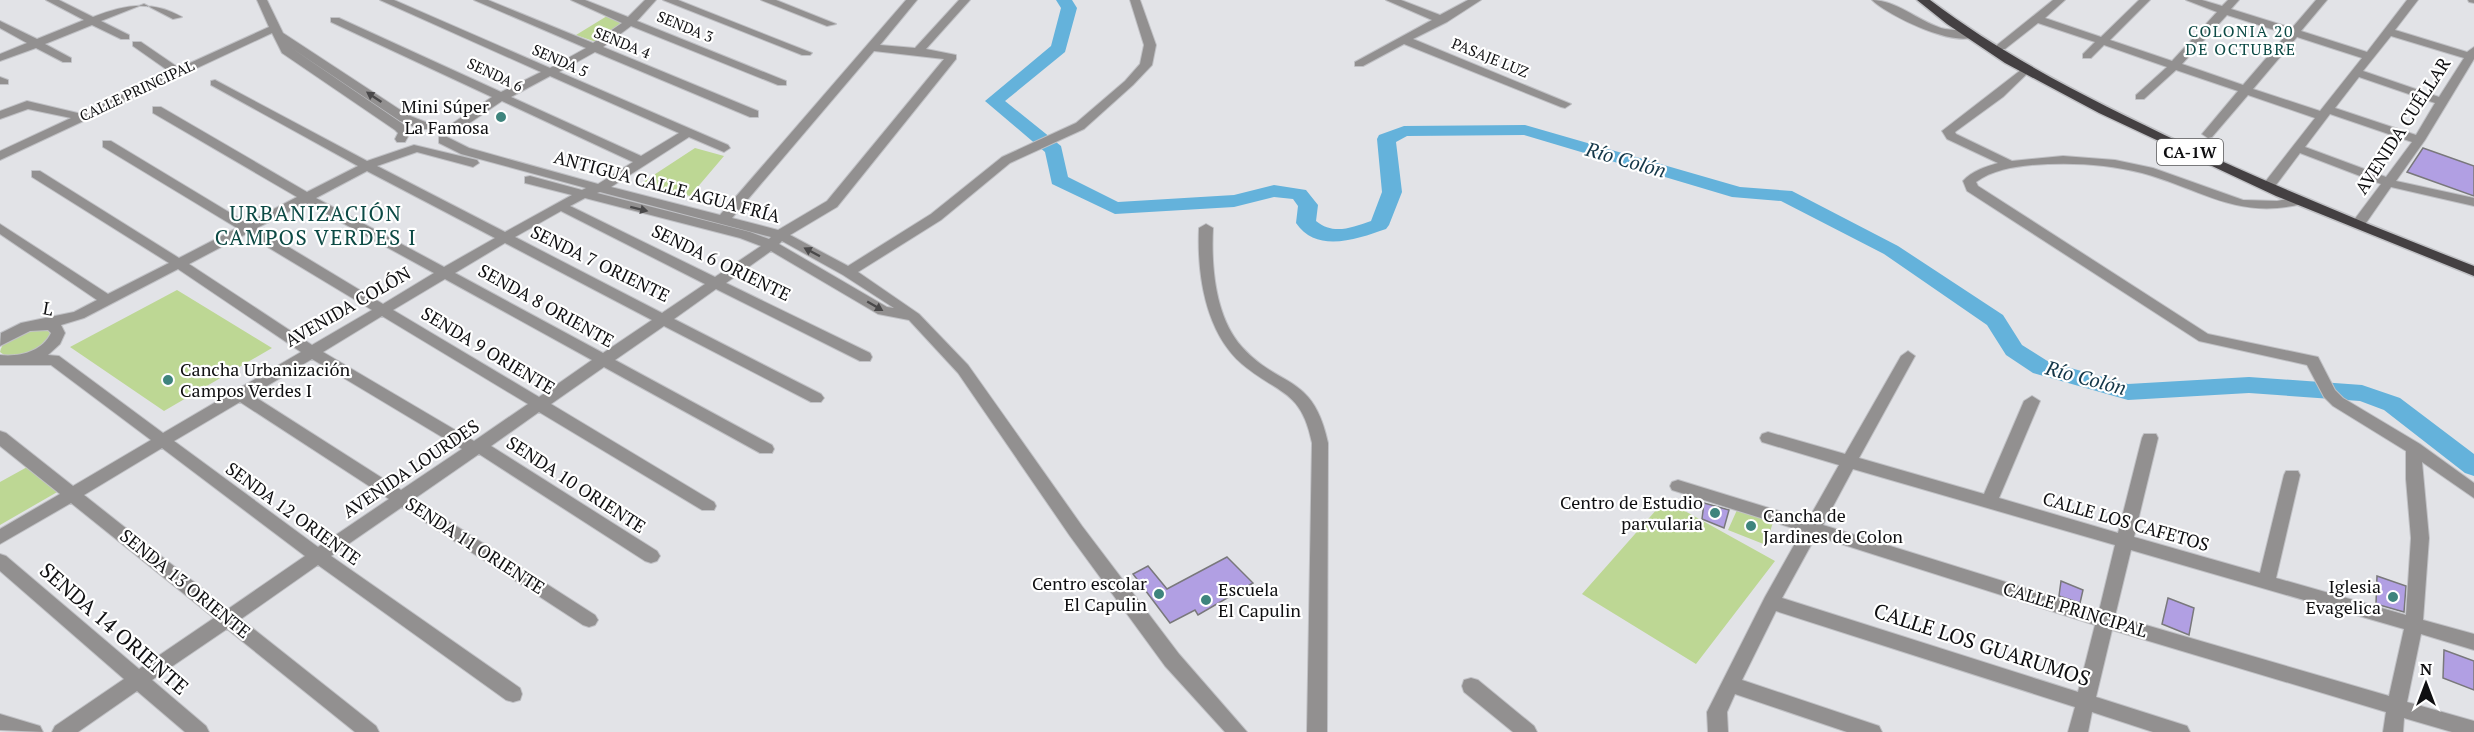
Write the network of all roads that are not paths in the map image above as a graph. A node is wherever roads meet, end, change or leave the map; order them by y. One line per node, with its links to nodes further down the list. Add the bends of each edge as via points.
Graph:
1 (51, 0): 27 (street)
2 (145, 0): 25 (street); 27 (street)
3 (262, 0): 33 (street)
4 (385, 0): 57 (street, SENDA 5)
5 (479, 0): 44 (street, SENDA 4)
6 (576, 0): 30 (street, SENDA 3)
7 (651, 0): 30 (street)
8 (668, 0): 46 (street)
9 (765, 0): 32 (street)
10 (912, 0): 42 (street)
11 (965, 0): 45 (street)
12 (1135, 0): 107 (street, via 1150,45 1146,65 1130,83 1080,126 1006,159 936,217)
13 (1391, 0): 29 (street)
14 (1476, 0): 29 (street)
15 (1877, 0): 36 (street, via 1941,30)
16 (1923, 0): 36 (highway, CA-1W)
17 (1934, 0): 43 (highway, CA-1W)
18 (2060, 0): 26 (street)
19 (2145, 0): 39 (street)
20 (2190, 0): 24 (street)
21 (2234, 0): 24 (street)
22 (2322, 0): 35 (street)
23 (2413, 0): 34 (street)
24 (2223, 11): 35 (street); 53 (street)
25 (177, 16)
26 (2038, 19): 39 (street); 43 (street)
27 (94, 20): 37 (street); 40 (street)
28 (335, 20): 64 (street, SENDA 6)
29 (1443, 20): 38 (street)
30 (632, 22): 44 (street); 61 (street, SENDA 3)
31 (0, 24): 40 (street)
32 (831, 24)
33 (278, 32): 56 (street, CALLE PRINCIPAL); 73 (street, ANTIGUA CALLE AGUA FRÍA, one-way to 33, via 412,122); 78 (street, via 286,51 402,129)
34 (2389, 32): 47 (street); 49 (street)
35 (2293, 33): 49 (street); 62 (street)
36 (1971, 35): 54 (highway, CA-1W)
37 (125, 38)
38 (1405, 40): 52 (street); 66 (street, PASAJE LUZ)
39 (2103, 41): 48 (street); 53 (street)
40 (34, 44): 50 (street); 51 (street)
41 (137, 45): 56 (street)
42 (871, 47): 45 (street); 97 (street)
43 (2001, 47): 89 (highway, CA-1W, via 2086,95)
44 (596, 48): 57 (street); 70 (street, SENDA 4)
45 (919, 50): 103 (street, AVENIDA LOURDES, via 952,57 832,204)
46 (806, 53)
47 (2472, 53): 59 (street, AVENIDA CUÉLLAR)
48 (2087, 56)
49 (2369, 56): 58 (street)
50 (0, 58)
51 (67, 60)
52 (1359, 64)
53 (2174, 66): 62 (street); 63 (street)
54 (2026, 69): 86 (street, via 2010,87 1948,131); 94 (highway, CA-1W, via 2140,129)
55 (2474, 71): 59 (street)
56 (177, 72): 72 (street, CALLE PRINCIPAL)
57 (550, 73): 64 (street); 74 (street, SENDA 5)
58 (2357, 73): 65 (street); 68 (street)
59 (2461, 73): 65 (street, AVENIDA CUÉLLAR)
60 (215, 83): 87 (street, SENDA 7 ORIENTE)
61 (782, 83)
62 (2246, 91): 68 (street); 75 (street)
63 (2140, 97)
64 (503, 98): 69 (street); 85 (street, SENDA 6)
65 (2443, 102): 77 (street, AVENIDA CUÉLLAR)
66 (1565, 104)
67 (157, 110): 93 (street, SENDA 8 ORIENTE)
68 (2325, 113): 77 (street); 81 (street)
69 (472, 114): 73 (street); 76 (street)
70 (754, 114)
71 (0, 115): 72 (street, via 27,105)
72 (81, 117): 83 (street, CALLE PRINCIPAL)
73 (428, 126): 76 (street, ANTIGUA CALLE AGUA FRÍA, via 440,126); 78 (street, via 407,133)
74 (687, 133): 80 (street, SENDA 5); 85 (street, AVENIDA COLÓN)
75 (2208, 134)
76 (445, 136): 82 (street); 91 (street, ANTIGUA CALLE AGUA FRÍA, via 465,151)
77 (2419, 140): 90 (street, AVENIDA CUÉLLAR)
78 (401, 141): 82 (street, ANTIGUA CALLE AGUA FRÍA, via 404,147); 84 (street)
79 (107, 144): 100 (street, SENDA 9 ORIENTE)
80 (724, 148)
81 (2297, 148): 89 (street); 90 (street)
82 (416, 149): 84 (street); 92 (street, ANTIGUA CALLE AGUA FRÍA)
83 (0, 156)
84 (382, 158): 87 (street)
85 (641, 161): 91 (street, AVENIDA COLÓN)
86 (2009, 164): 94 (street, via 2095,161 2165,176 2226,201 2272,207); 134 (street, via 1971,179 1969,184 2189,330 2213,340 2316,363 2329,393)
87 (367, 166): 93 (street); 102 (street, SENDA 7 ORIENTE)
88 (36, 174): 105 (street, SENDA 10 ORIENTE)
89 (2271, 182): 98 (highway, CA-1W)
90 (2390, 183): 95 (street); 98 (street, AVENIDA CUÉLLAR)
91 (602, 187): 92 (street, AVENIDA COLÓN); 97 (street, ANTIGUA CALLE AGUA FRÍA)
92 (582, 194): 96 (street, AVENIDA COLÓN); 103 (street, ANTIGUA CALLE AGUA FRÍA, one-way to 103)
93 (307, 198): 100 (street); 108 (street, SENDA 8 ORIENTE)
94 (2297, 201): 106 (highway, CA-1W)
95 (2474, 202)
96 (560, 206): 102 (street, AVENIDA COLÓN); 109 (street, SENDA 6 ORIENTE)
97 (724, 219): 103 (street, ANTIGUA CALLE AGUA FRÍA)
98 (2361, 220): 104 (highway, CA-1W)
99 (0, 228): 110 (street)
100 (249, 228): 105 (street); 111 (street, SENDA 9 ORIENTE)
101 (1206, 228): 170 (street, via 1207,273 1224,334 1246,360 1307,401 1317,422)
102 (504, 238): 108 (street, AVENIDA COLÓN); 114 (street, SENDA 7 ORIENTE)
103 (776, 240): 107 (street, ANTIGUA CALLE AGUA FRÍA, one-way to 103); 109 (street, AVENIDA LOURDES); 113 (street, ANTIGUA CALLE AGUA FRÍA, one-way to 113, via 884,311)
104 (2474, 263)
105 (180, 264): 110 (street); 120 (street, SENDA 10 ORIENTE)
106 (2474, 271)
107 (848, 272): 113 (street, ANTIGUA CALLE AGUA FRÍA)
108 (445, 273): 111 (street, AVENIDA COLÓN); 123 (street, SENDA 8 ORIENTE)
109 (717, 282): 114 (street, AVENIDA LOURDES); 122 (street, SENDA 6 ORIENTE)
110 (108, 301): 112 (street)
111 (382, 311): 120 (street, AVENIDA COLÓN); 128 (street, SENDA 9 ORIENTE)
112 (79, 315): 116 (street); 119 (street)
113 (914, 317): 169 (street, via 963,369 1172,660)
114 (666, 318): 123 (street, AVENIDA LOURDES); 126 (street, SENDA 7 ORIENTE)
115 (2, 324): 117 (street); 118 (street)
116 (45, 324): 117 (street, L); 119 (street, L, via 55,327)
117 (24, 328): 118 (street, L)
118 (0, 341)
119 (55, 346): 124 (street, via 22,359); 132 (street, SENDA 12 ORIENTE)
120 (310, 351): 125 (street, AVENIDA COLÓN); 133 (street, SENDA 10 ORIENTE)
121 (1908, 356): 136 (street)
122 (865, 357)
123 (604, 360): 128 (street, AVENIDA LOURDES); 135 (street, SENDA 8 ORIENTE)
124 (1, 361)
125 (239, 394): 132 (street, AVENIDA COLÓN); 141 (street, SENDA 11 ORIENTE)
126 (816, 398)
127 (2032, 400): 142 (street)
128 (540, 404): 133 (street, AVENIDA LOURDES); 143 (street, SENDA 9 ORIENTE)
129 (0, 436): 140 (street, SENDA 13 ORIENTE)
130 (1768, 438): 136 (street, CALLE LOS CAFETOS)
131 (2150, 438): 146 (street)
132 (160, 441): 140 (street, AVENIDA COLÓN); 147 (street, SENDA 12 ORIENTE)
133 (476, 448): 141 (street, AVENIDA LOURDES); 148 (street, SENDA 10 ORIENTE)
134 (2414, 448): 139 (street); 155 (street, via 2420,538)
135 (766, 449)
136 (1848, 462): 142 (street, CALLE LOS CAFETOS); 144 (street)
137 (2292, 475): 150 (street)
138 (1678, 486): 144 (street, CALLE PRINCIPAL)
139 (2474, 492)
140 (72, 493): 145 (street, AVENIDA COLÓN); 152 (street, SENDA 13 ORIENTE)
141 (401, 499): 147 (street, AVENIDA LOURDES); 153 (street, SENDA 11 ORIENTE)
142 (1989, 503): 146 (street, CALLE LOS CAFETOS)
143 (708, 506)
144 (1813, 526): 151 (street); 154 (street, CALLE PRINCIPAL)
145 (0, 537)
146 (2124, 543): 150 (street, CALLE LOS CAFETOS); 154 (street)
147 (318, 556): 152 (street, AVENIDA LOURDES); 160 (street, SENDA 12 ORIENTE)
148 (651, 556)
149 (0, 561): 157 (street, SENDA 14 ORIENTE)
150 (2266, 583): 155 (street, CALLE LOS CAFETOS)
151 (1771, 602): 158 (street); 161 (street, CALLE LOS GUARUMOS)
152 (228, 618): 157 (street, AVENIDA LOURDES); 168 (street, SENDA 13 ORIENTE)
153 (589, 620)
154 (2106, 620): 161 (street); 162 (street, CALLE PRINCIPAL)
155 (2414, 625): 156 (street, CALLE LOS CAFETOS); 162 (street)
156 (2474, 642)
157 (139, 680): 166 (street, AVENIDA LOURDES); 167 (street, SENDA 14 ORIENTE)
158 (1730, 684): 172 (street, via 1717,712); 173 (street)
159 (1471, 686): 171 (street)
160 (513, 694)
161 (2086, 701): 174 (street); 175 (street, CALLE LOS GUARUMOS)
162 (2396, 707): 164 (street, CALLE PRINCIPAL); 176 (street)
163 (1, 721): 165 (street)
164 (2474, 730)
165 (33, 732)
166 (62, 732)
167 (199, 732)
168 (369, 732)
169 (1236, 732)
170 (1317, 732)
171 (1527, 732)
172 (1718, 732)
173 (1872, 732)
174 (2078, 732)
175 (2180, 732)
176 (2393, 732)

